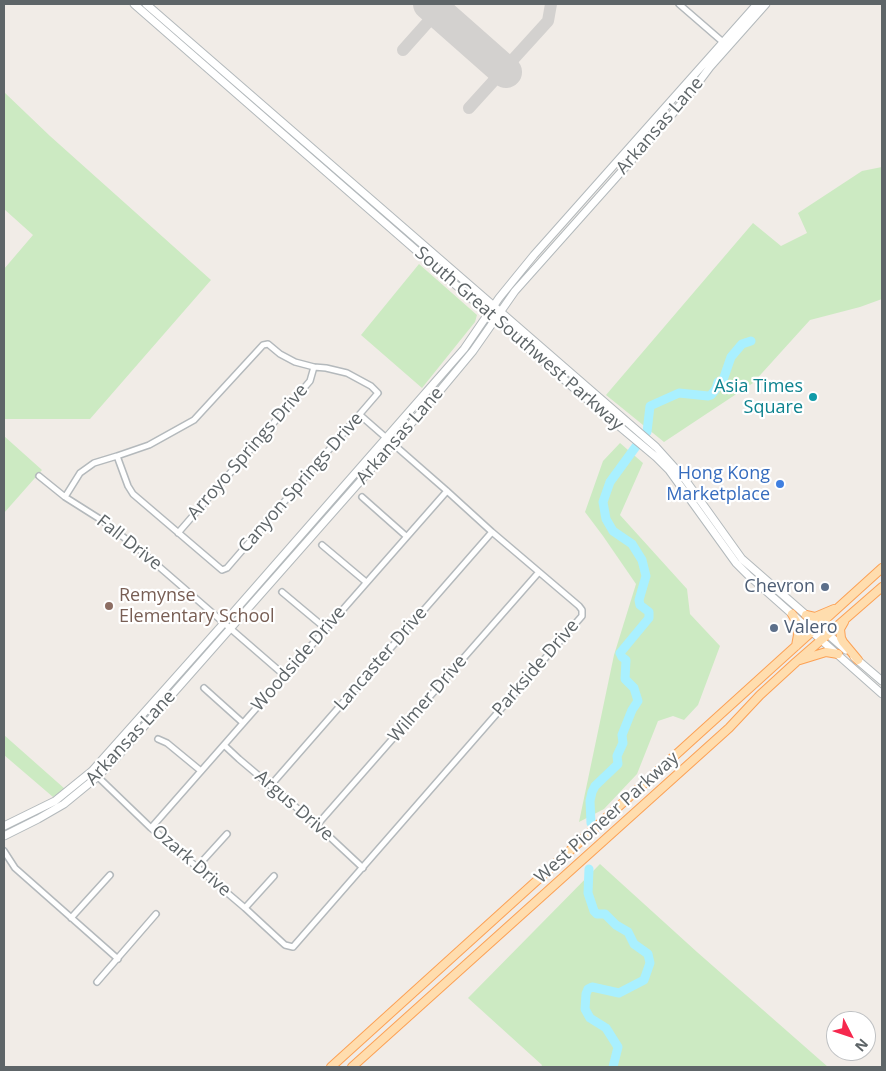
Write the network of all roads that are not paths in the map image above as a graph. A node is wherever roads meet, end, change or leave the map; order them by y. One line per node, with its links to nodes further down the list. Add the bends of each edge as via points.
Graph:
1 (134, 4): 8 (main road, South Great Southwest Parkway)
2 (146, 4): 7 (main road, South Great Southwest Parkway)
3 (679, 4): 6 (street)
4 (756, 4): 6 (main road, Arkansas Lane)
5 (766, 4): 6 (main road, Arkansas Lane)
6 (725, 45): 11 (main road, Arkansas Lane, via 692,91)
7 (359, 187): 8 (main road); 9 (main road, South Great Southwest Parkway)
8 (352, 195): 10 (main road, South Great Southwest Parkway)
9 (426, 248): 10 (main road); 11 (main road, South Great Southwest Parkway)
10 (421, 254): 11 (main road, South Great Southwest Parkway)
11 (494, 312): 14 (main road, Arkansas Lane); 15 (main road, Arkansas Lane, via 473,351); 31 (main road, South Great Southwest Parkway, via 669,470 736,563); 32 (main road, South Great Southwest Parkway, via 656,447 684,478 742,559)
12 (314, 368): 13 (street, Canyon Springs Drive, via 347,373 378,393); 16 (street, via 295,362 268,344 263,345 194,420 149,445); 22 (street, Arroyo Springs Drive, via 310,381)
13 (360, 415): 14 (street, Parkside Drive); 22 (street, Canyon Springs Drive, via 227,568 222,570)
14 (386, 438): 15 (street, Parkside Drive); 34 (main road, Arkansas Lane)
15 (393, 444): 18 (street, Parkside Drive); 34 (main road, Arkansas Lane)
16 (116, 456): 19 (street, via 94,463 80,473); 22 (street, via 133,494)
17 (39, 476): 19 (street, Fall Drive)
18 (447, 491): 21 (street, Parkside Drive); 23 (street, Woodside Drive)
19 (65, 497): 34 (street, Fall Drive, via 142,551)
20 (362, 497): 23 (street)
21 (492, 532): 26 (street, Parkside Drive); 52 (street, Lancaster Drive)
22 (178, 533)
23 (406, 536): 27 (street, Woodside Drive)
24 (322, 545): 27 (street)
25 (882, 568): 30 (main road, West Pioneer Parkway)
26 (539, 572): 53 (street, Wilmer Drive); 60 (street, Parkside Drive, via 579,606 582,616)
27 (366, 582): 35 (street, Woodside Drive)
28 (882, 587): 33 (main road, West Pioneer Parkway)
29 (282, 592): 35 (street)
30 (842, 605): 32 (main road, via 816,616); 36 (main road, West Pioneer Parkway)
31 (792, 614): 36 (main road, South Great Southwest Parkway); 38 (main road, via 797,623)
32 (806, 615): 36 (main road, South Great Southwest Parkway)
33 (849, 616): 37 (main road, West Pioneer Parkway); 40 (main road, via 840,629 841,638)
34 (227, 626): 42 (street, Fall Drive); 49 (main road, Arkansas Lane); 51 (main road, Arkansas Lane, via 148,722)
35 (325, 628): 42 (street, Woodside Drive)
36 (816, 629): 37 (main road, South Great Southwest Parkway); 38 (main road, West Pioneer Parkway)
37 (825, 637): 39 (main road, South Great Southwest Parkway); 40 (main road, South Great Southwest Parkway); 41 (main road, West Pioneer Parkway)
38 (796, 646): 69 (main road, West Pioneer Parkway)
39 (838, 654): 41 (main road, via 826,652); 45 (main road, South Great Southwest Parkway)
40 (858, 660): 43 (main road, South Great Southwest Parkway)
41 (796, 662): 70 (main road, West Pioneer Parkway, via 729,728)
42 (284, 675): 46 (street, Woodside Drive)
43 (882, 681)
44 (204, 688): 46 (street)
45 (882, 694)
46 (243, 723): 48 (street, Woodside Drive)
47 (158, 739): 50 (street, via 167,742)
48 (224, 745): 50 (street, Woodside Drive); 52 (street, Argus Drive)
49 (92, 771): 51 (street, Ozark Drive); 54 (main road, Arkansas Lane, via 55,801)
50 (201, 771): 55 (street, Woodside Drive)
51 (97, 777): 55 (street, Ozark Drive); 57 (main road, Arkansas Lane, via 64,804)
52 (271, 785): 53 (street, Argus Drive)
53 (317, 825): 60 (street, Argus Drive)
54 (4, 826)
55 (151, 828): 59 (street, Ozark Drive)
56 (227, 834): 59 (street)
57 (4, 836)
58 (4, 851): 65 (street, via 15,868)
59 (197, 867): 63 (street, Ozark Drive)
60 (363, 868): 66 (street, Parkside Drive)
61 (110, 875): 65 (street)
62 (274, 876): 63 (street)
63 (245, 908): 66 (street, Ozark Drive, via 285,945)
64 (156, 914): 67 (street)
65 (71, 918): 67 (street)
66 (293, 947)
67 (118, 959): 68 (street)
68 (97, 982)
69 (331, 1067)
70 (352, 1067)

